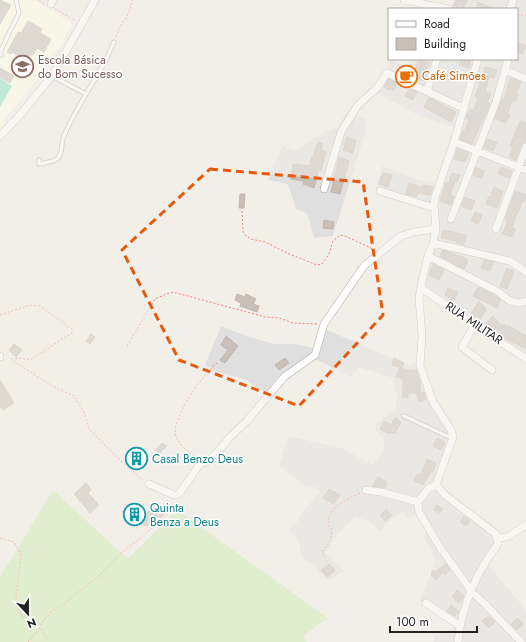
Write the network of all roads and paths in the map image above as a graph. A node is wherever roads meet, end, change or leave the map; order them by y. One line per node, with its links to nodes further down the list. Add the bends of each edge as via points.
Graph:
1 (16, 0): 10 (lane, via 19,13 0,52)
2 (39, 0): 6 (path)
3 (95, 0): 8 (street)
4 (134, 0): 9 (path)
5 (404, 0): 7 (street)
6 (50, 4): 8 (path)
7 (444, 8)
8 (82, 24): 15 (street)
9 (114, 42): 18 (lane)
10 (1, 55)
11 (438, 60): 17 (street)
12 (478, 60): 19 (street)
13 (508, 60): 14 (street)
14 (505, 70): 16 (street); 23 (street)
15 (52, 76): 18 (lane); 20 (street)
16 (526, 80)
17 (427, 91): 19 (street); 27 (street, via 387,73 378,87 358,105 341,132)
18 (86, 94): 24 (lane, via 66,131 57,159 39,164)
19 (463, 108): 21 (street)
20 (0, 136)
21 (454, 142): 23 (street); 29 (street, via 437,189)
22 (526, 147): 25 (street)
23 (477, 151): 25 (street); 31 (street)
24 (39, 160)
25 (518, 167): 26 (street); 33 (street)
26 (526, 170)
27 (324, 189)
28 (380, 191): 29 (street)
29 (434, 208): 32 (street)
30 (242, 212): 35 (path, via 242,230 245,235 317,265 322,264 329,254 333,241 340,235 351,238)
31 (451, 220)
32 (436, 229): 34 (street); 35 (street, via 401,236)
33 (496, 229)
34 (433, 243): 36 (street); 37 (street, via 510,261)
35 (378, 254): 41 (street, via 364,266)
36 (428, 256): 38 (street); 39 (street, via 497,291 510,301)
37 (526, 272)
38 (421, 288): 42 (street, RUA MILITAR); 50 (street, via 420,366 433,402)
39 (526, 301)
40 (0, 315): 45 (path, via 30,305 40,306 72,329 72,333 30,360)
41 (324, 324): 43 (path, via 293,323 172,292 155,299); 51 (street, via 315,355 284,377 247,421 209,460)
42 (475, 324): 46 (street, RUA MILITAR); 48 (street, via 462,347)
43 (127, 346)
44 (2, 356): 45 (path)
45 (11, 358): 52 (path, via 52,386 74,396 84,412 89,430 126,467)
46 (526, 359)
47 (217, 363): 51 (path, via 199,382 176,421 175,436 180,444)
48 (492, 370)
49 (404, 416): 50 (lane)
50 (453, 437): 53 (street)
51 (202, 463): 55 (street)
52 (149, 484): 55 (street)
53 (436, 485): 56 (street, via 428,489); 59 (street, via 445,495 496,534)
54 (366, 490): 56 (street); 60 (path, via 341,502 329,514 328,525 331,527 332,537 322,552)
55 (177, 495): 64 (path, via 171,512 121,553 101,574 51,612)
56 (418, 502): 61 (street, via 419,512 441,549)
57 (526, 525): 59 (street, via 509,536)
58 (0, 538): 64 (path, via 14,542 22,555 16,598 18,610 25,619)
59 (497, 539): 61 (street, via 498,544 486,560)
60 (326, 558)
61 (472, 592): 63 (street); 68 (street)
62 (426, 603): 63 (street)
63 (460, 626): 67 (street)
64 (40, 628): 65 (path); 66 (path)
65 (28, 642)
66 (50, 642)
67 (458, 642)
68 (521, 642)

